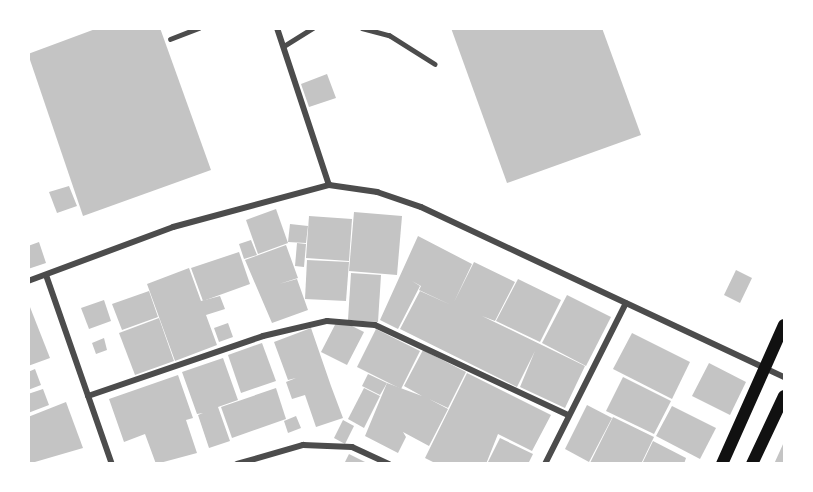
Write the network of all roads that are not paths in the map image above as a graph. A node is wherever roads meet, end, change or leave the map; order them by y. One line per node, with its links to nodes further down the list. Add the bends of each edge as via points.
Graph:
1 (199, 28): 5 (lane)
2 (277, 28): 6 (street)
3 (313, 28): 6 (lane)
4 (362, 28): 7 (lane, via 389,35)
5 (170, 39)
6 (284, 46): 8 (street)
7 (435, 63)
8 (328, 185): 9 (street, via 173,227); 11 (street, via 377,192 421,207)
9 (45, 275): 10 (street); 15 (street)
10 (28, 281)
11 (626, 303): 13 (street); 17 (street)
12 (784, 327): 13 (main road)
13 (766, 368): 14 (street); 22 (main road)
14 (784, 377)
15 (88, 396): 17 (street, via 263,336 327,321 375,325); 18 (street)
16 (784, 396): 23 (main road)
17 (568, 415): 21 (street)
18 (112, 464)
19 (237, 464): 20 (street, via 303,445 352,447)
20 (389, 464)
21 (544, 464)
22 (722, 464)
23 (752, 464)

